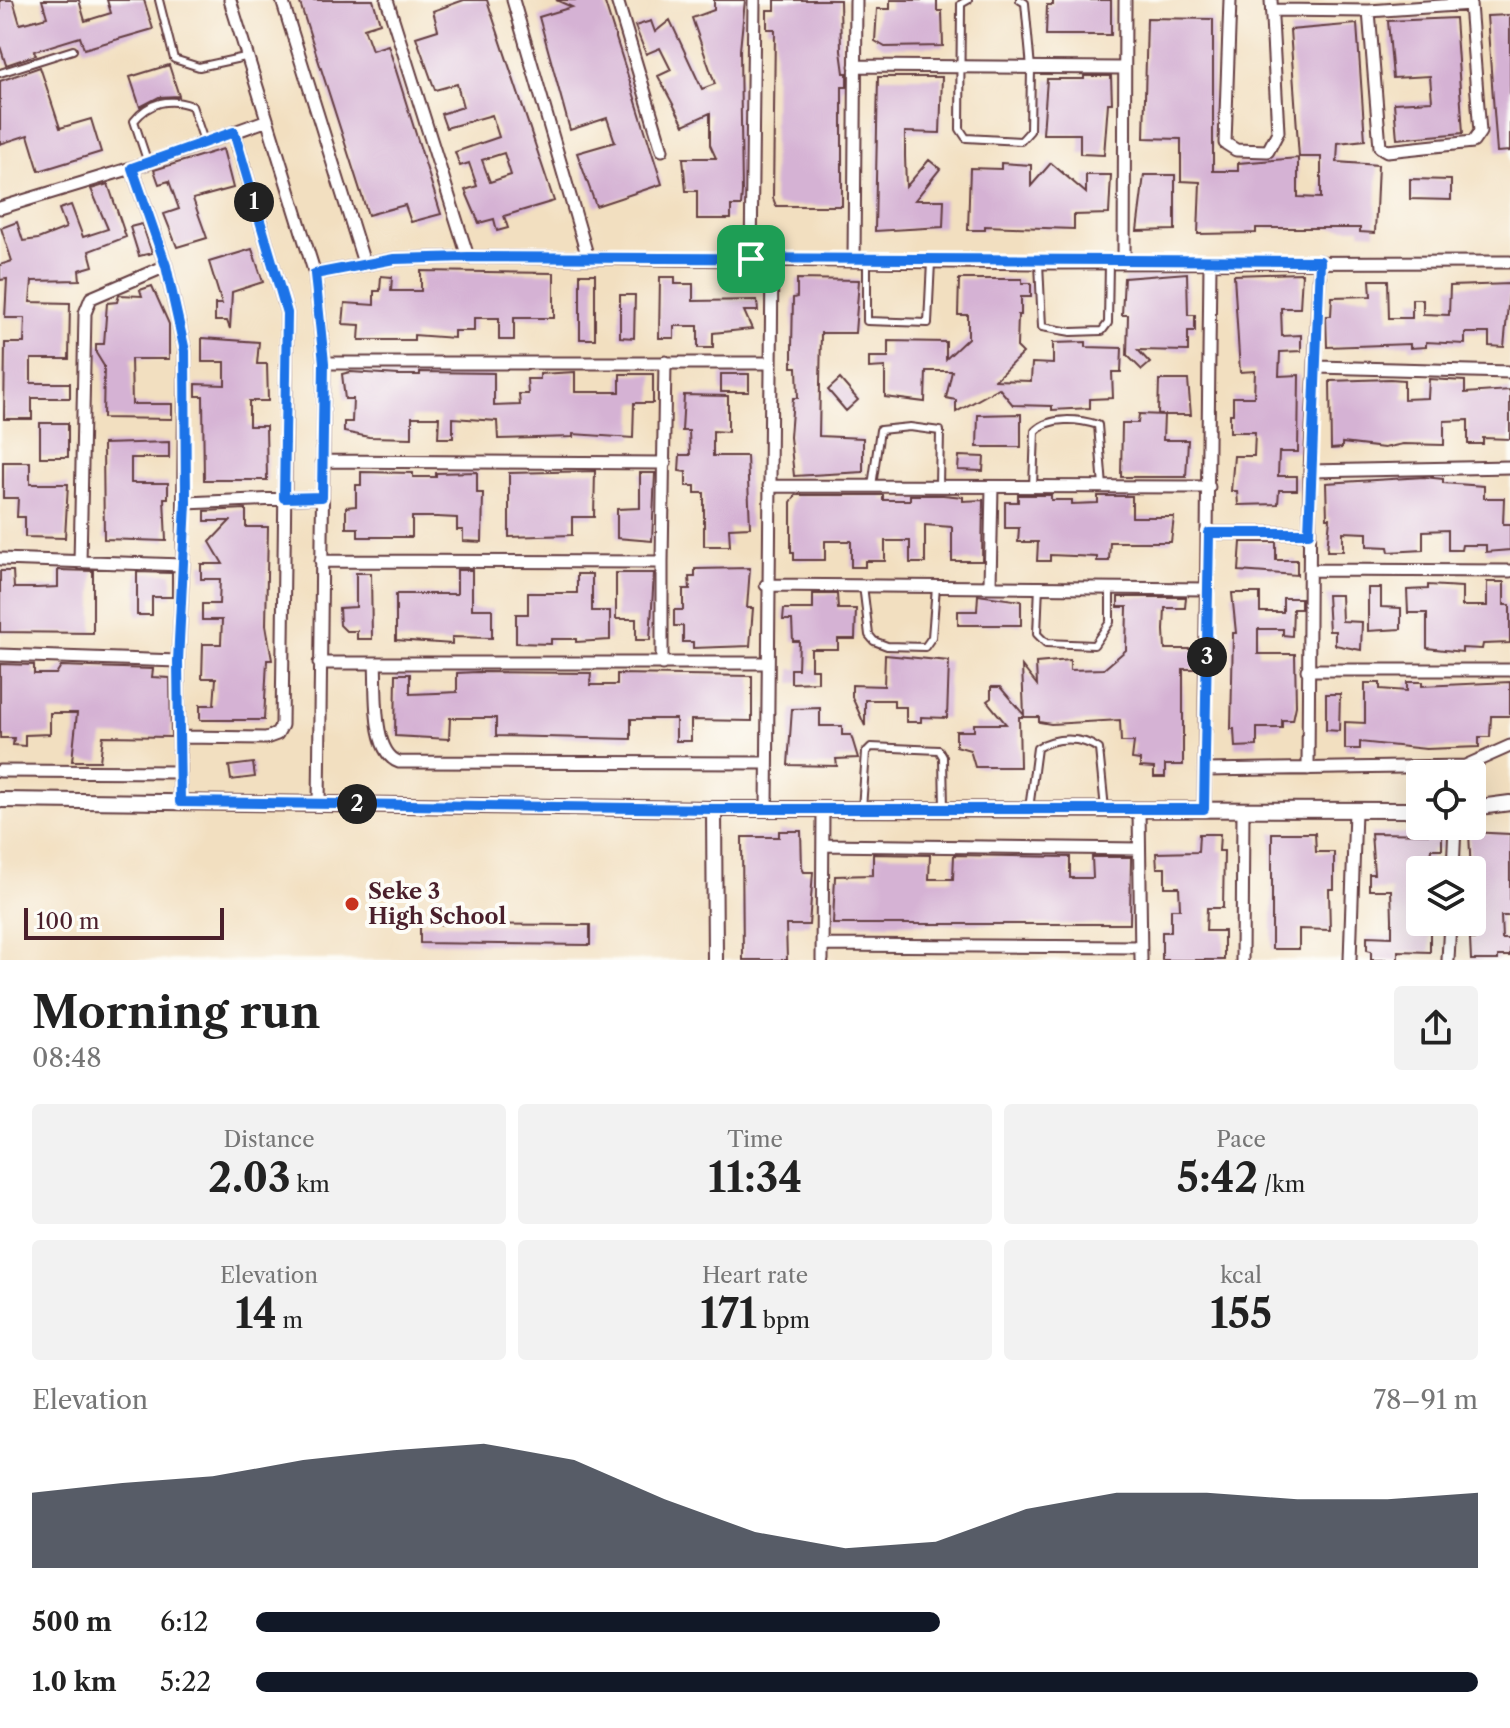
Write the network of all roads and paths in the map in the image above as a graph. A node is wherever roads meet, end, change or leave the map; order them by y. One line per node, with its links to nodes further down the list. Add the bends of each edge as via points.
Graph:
1 (159, 0): 16 (lane, via 174,59 199,67)
2 (230, 0): 16 (street)
3 (282, 0): 38 (street)
4 (387, 0): 29 (street)
5 (514, 0): 30 (street)
6 (617, 0): 25 (street)
7 (754, 0): 31 (street)
8 (856, 0): 17 (street)
9 (968, 0): 18 (lane, via 961,4)
10 (1020, 0): 19 (lane, via 1025,3)
11 (1125, 0): 20 (street)
12 (1230, 0): 13 (street, via 1224,130 1225,143 1236,150 1268,151 1278,132)
13 (1272, 5): 14 (street)
14 (1369, 11): 14 (street, via 1470,4 1480,132 1473,142 1387,151 1380,147)
15 (73, 50): 21 (lane)
16 (245, 57): 22 (street)
17 (855, 66): 18 (street); 33 (street)
18 (959, 68): 19 (street); 19 (lane, via 960,129 966,138 1021,141 1030,131)
19 (1031, 68): 20 (street)
20 (1123, 68): 40 (street)
21 (0, 73)
22 (265, 121): 23 (street); 43 (street)
23 (234, 132): 24 (street); 61 (street, via 287,313)
24 (205, 144): 26 (street); 26 (lane, via 192,106 175,99 144,108 134,121)
25 (662, 150)
26 (148, 163): 27 (street)
27 (132, 168): 28 (street); 42 (street)
28 (0, 208)
29 (468, 257): 30 (street); 38 (street)
30 (588, 258): 31 (street)
31 (751, 259): 32 (street)
32 (772, 260): 33 (street); 46 (street)
33 (861, 260): 36 (street); 36 (lane, via 867,321 886,323 928,323)
34 (1109, 261): 39 (street); 39 (lane, via 1108,323 1102,331 1090,332 1042,327); 40 (street)
35 (1320, 261): 37 (street); 41 (street); 47 (street)
36 (931, 262): 39 (street)
37 (1510, 262)
38 (364, 263): 43 (street)
39 (1039, 263)
40 (1124, 263): 41 (street)
41 (1210, 263): 59 (street)
42 (166, 266): 62 (street, via 185,351); 68 (street, via 91,298 85,313)
43 (315, 274): 45 (street)
44 (665, 362): 45 (street); 46 (street); 50 (street)
45 (324, 363): 49 (street)
46 (771, 363): 53 (street)
47 (1317, 367): 48 (street); 52 (street)
48 (1510, 372)
49 (322, 461): 50 (street); 60 (street)
50 (665, 463): 67 (street)
51 (1510, 467): 52 (street)
52 (1310, 471): 64 (street)
53 (769, 486): 54 (street); 72 (street)
54 (872, 486): 55 (street); 55 (lane, via 880,430 910,427 940,431)
55 (938, 487): 56 (street)
56 (992, 487): 57 (street); 75 (street)
57 (1033, 487): 58 (street); 58 (lane, via 1035,431 1058,421 1098,425)
58 (1103, 487): 59 (street)
59 (1209, 487): 63 (street)
60 (322, 497): 61 (street); 66 (street)
61 (284, 498): 62 (street); 87 (street, via 282,725 266,738)
62 (186, 503): 69 (street)
63 (1209, 533): 64 (street); 78 (street)
64 (1309, 533): 70 (street)
65 (0, 559): 68 (street)
66 (321, 561): 67 (street); 81 (street)
67 (662, 562): 84 (street)
68 (80, 563): 69 (street)
69 (183, 565): 80 (street)
70 (1309, 570): 71 (street); 85 (street)
71 (1510, 571)
72 (766, 585): 73 (street); 83 (street)
73 (863, 585): 74 (street); 74 (lane, via 869,635 874,641 912,647 925,647 932,637)
74 (936, 585): 75 (street)
75 (990, 585): 76 (street)
76 (1039, 585): 77 (street); 77 (lane, via 1037,634 1046,643 1094,645 1110,622)
77 (1110, 587): 78 (street)
78 (1208, 589): 91 (street)
79 (0, 655): 80 (street)
80 (178, 661): 87 (street)
81 (319, 663): 82 (street); 97 (street)
82 (375, 663): 84 (street); 89 (street, via 380,745 399,762)
83 (768, 663): 84 (street); 89 (street)
84 (662, 664)
85 (1307, 670): 86 (street); 90 (street)
86 (1510, 670)
87 (182, 737): 93 (street)
88 (1510, 746): 90 (street, via 1465,766)
89 (767, 763): 99 (street)
90 (1308, 769): 91 (street)
91 (1206, 770): 104 (street)
92 (0, 771): 93 (street)
93 (180, 772): 95 (street)
94 (0, 800): 95 (street)
95 (180, 802): 97 (street)
96 (1510, 803): 98 (street)
97 (319, 804): 100 (street)
98 (1486, 806)
99 (767, 808): 100 (street); 105 (street)
100 (714, 809): 116 (street)
101 (862, 809): 102 (street); 102 (lane, via 866,752 871,747 939,750); 105 (street)
102 (944, 809): 103 (street)
103 (1029, 809): 106 (street); 106 (lane, via 1037,748 1063,740 1090,742 1099,749)
104 (1204, 809): 107 (street); 109 (street)
105 (823, 810): 111 (street)
106 (1105, 810): 107 (street)
107 (1139, 810): 112 (street)
108 (1406, 810): 110 (street)
109 (1243, 811): 110 (street); 118 (street)
110 (1355, 811): 119 (street)
111 (823, 845): 112 (street); 114 (street)
112 (1139, 849): 115 (street)
113 (1449, 936): 120 (street)
114 (822, 945): 115 (street); 117 (street)
115 (1141, 954)
116 (715, 960)
117 (822, 960)
118 (1242, 960)
119 (1350, 960)
120 (1448, 960)

